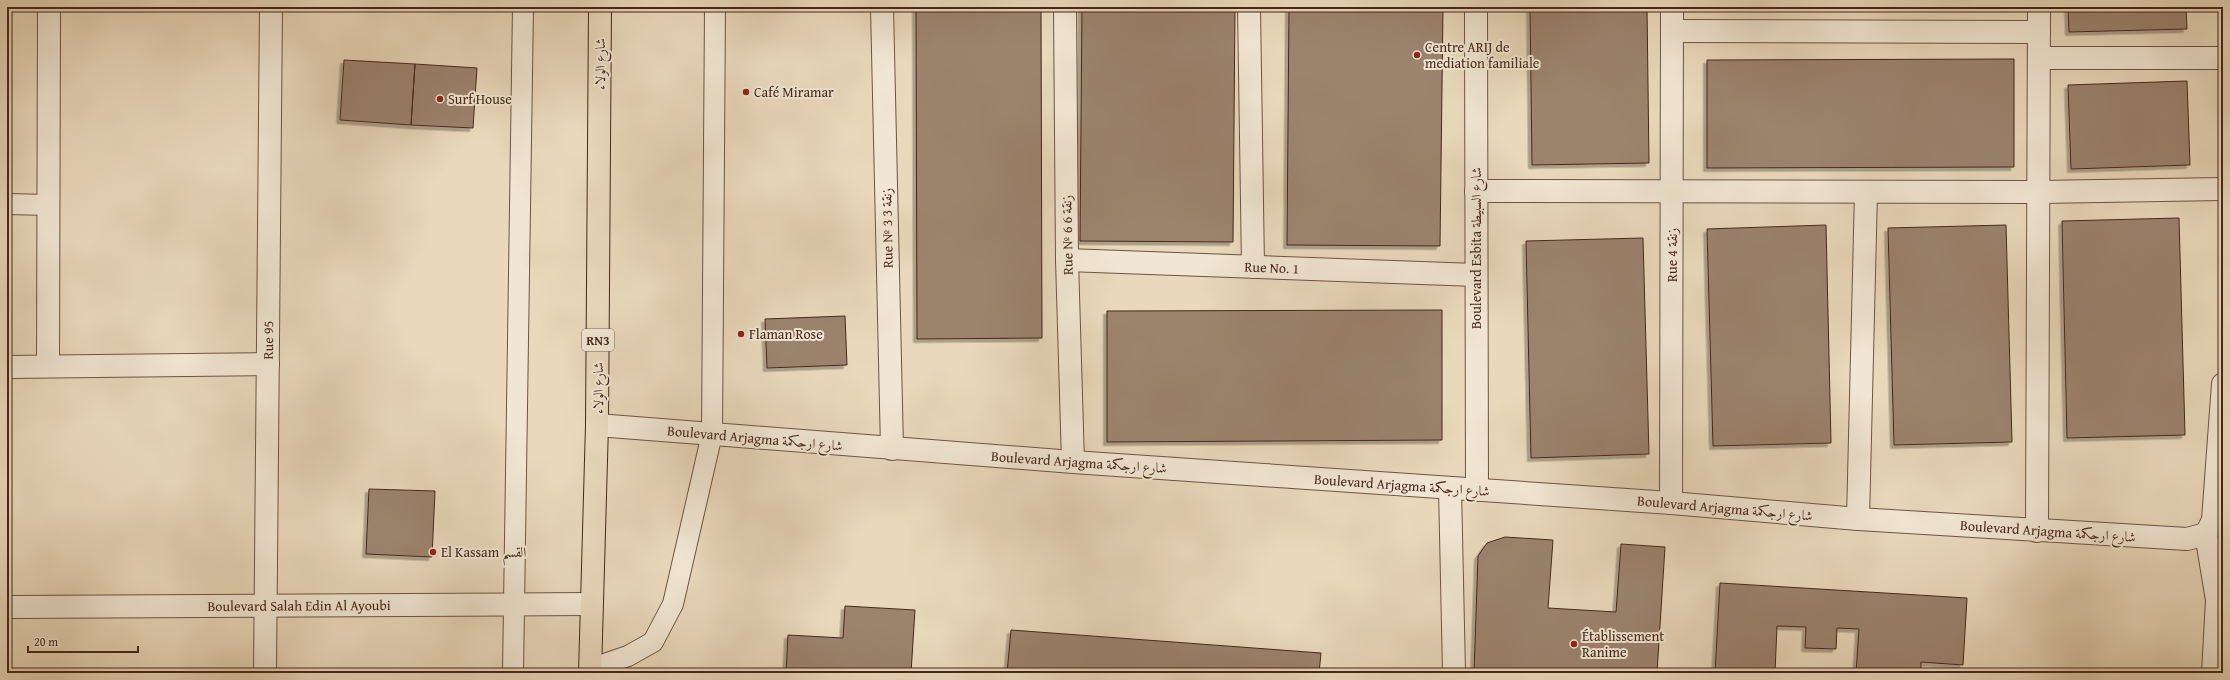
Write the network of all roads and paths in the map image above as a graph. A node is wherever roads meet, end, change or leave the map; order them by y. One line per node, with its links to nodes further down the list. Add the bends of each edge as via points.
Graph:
1 (49, 7): 22 (street)
2 (271, 7): 26 (street, Rue 95)
3 (522, 7): 41 (lane)
4 (600, 7): 30 (main road, شارع الولاء / RN3)
5 (715, 7): 31 (lane)
6 (882, 7): 32 (street, Rue № 3 زنقة 3)
7 (1065, 7): 23 (street, Rue № 6 زنقة 6)
8 (1249, 7): 24 (street)
9 (1476, 7): 17 (street, Boulevard Esbita شارع السبيطة)
10 (1672, 7): 12 (street, Rue 4 زنقة)
11 (2039, 7): 13 (street)
12 (1672, 31): 13 (street); 18 (street, Rue 4 زنقة)
13 (2039, 32): 14 (street)
14 (2039, 58): 15 (street); 20 (street)
15 (2223, 58)
16 (2223, 188): 20 (street)
17 (1476, 191): 18 (street); 25 (street, Boulevard Esbita شارع السبيطة)
18 (1672, 191): 19 (street); 36 (street, Rue 4 زنقة)
19 (1866, 192): 20 (street); 37 (street)
20 (2038, 192): 38 (street)
21 (7, 204): 22 (lane)
22 (49, 205): 27 (street)
23 (1067, 260): 24 (street, Rue No. 1); 33 (street, Rue № 6 زنقة 6)
24 (1253, 267): 25 (street, Rue No. 1)
25 (1476, 275): 35 (street, Boulevard Esbita شارع السبيطة)
26 (268, 364): 27 (street); 42 (street, Rue 95)
27 (48, 366): 28 (street)
28 (7, 367)
29 (2223, 384): 39 (street, via 2212,520)
30 (598, 425): 31 (street, Boulevard Arjagma شارع ارجكمة); 40 (main road, شارع الولاء / RN3)
31 (712, 434): 32 (street, Boulevard Arjagma شارع ارجكمة); 44 (lane, via 673,604 653,642 628,656)
32 (892, 449): 33 (street, Boulevard Arjagma شارع ارجكمة)
33 (1073, 462): 34 (street, Boulevard Arjagma شارع ارجكمة)
34 (1450, 488): 35 (street, Boulevard Arjagma شارع ارجكمة); 47 (street)
35 (1477, 490): 36 (street, Boulevard Arjagma شارع ارجكمة)
36 (1671, 503): 37 (street, Boulevard Arjagma شارع ارجكمة)
37 (1858, 519): 38 (street, Boulevard Arjagma شارع ارجكمة)
38 (2037, 531): 39 (street, Boulevard Arjagma شارع ارجكمة, via 2187,539)
39 (2206, 534): 48 (street, via 2217,600)
40 (591, 604): 41 (street, Boulevard Salah Edin Al Ayoubi); 44 (main road, شارع الولاء / RN3)
41 (513, 605): 42 (street, Boulevard Salah Edin Al Ayoubi); 46 (lane)
42 (265, 606): 43 (street, Boulevard Salah Edin Al Ayoubi); 45 (street, Rue 95)
43 (7, 607)
44 (590, 671)
45 (265, 673)
46 (513, 673)
47 (1454, 673)
48 (2213, 673)

